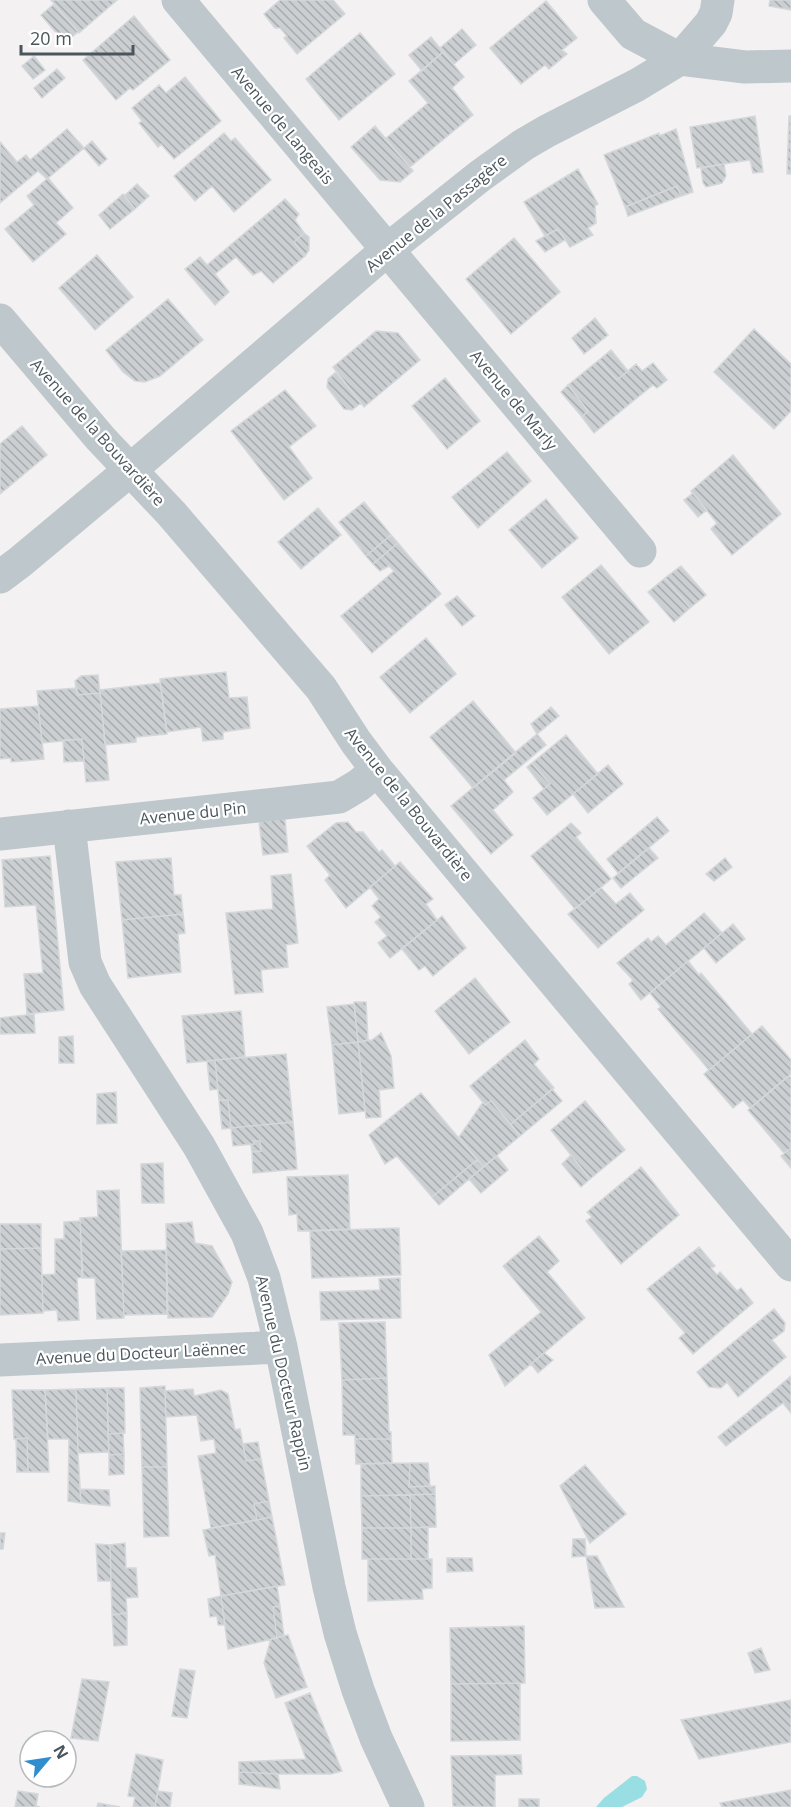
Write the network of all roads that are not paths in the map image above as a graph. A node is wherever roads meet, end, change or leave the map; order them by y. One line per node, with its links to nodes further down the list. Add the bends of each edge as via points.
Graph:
1 (178, 0): 6 (street, Avenue de Langeais)
2 (604, 0): 4 (street, via 633,34)
3 (718, 0): 4 (street, Avenue de la Passagère, via 711,23)
4 (680, 58): 5 (street, via 745,67); 6 (street, Avenue de la Passagère, via 523,145)
5 (791, 66)
6 (387, 250): 8 (street, Avenue de la Passagère); 9 (street, Avenue de Marly)
7 (0, 320): 8 (street, Avenue de la Bouvardière)
8 (129, 471): 10 (street, Avenue de la Passagère); 11 (street, Avenue de la Bouvardière, via 171,513 321,688)
9 (640, 551)
10 (0, 577)
11 (377, 770): 12 (street, Avenue du Pin, via 339,796); 14 (street, Avenue de la Bouvardière)
12 (69, 826): 13 (street, Avenue du Pin); 15 (street, Avenue du Docteur Rappin, via 86,962 95,985 199,1146 247,1233 264,1278)
13 (0, 834)
14 (791, 1264)
15 (281, 1347): 16 (street, Avenue du Docteur Laënnec); 17 (street, Avenue du Docteur Rappin, via 340,1633 376,1738)
16 (0, 1360)
17 (408, 1807)

